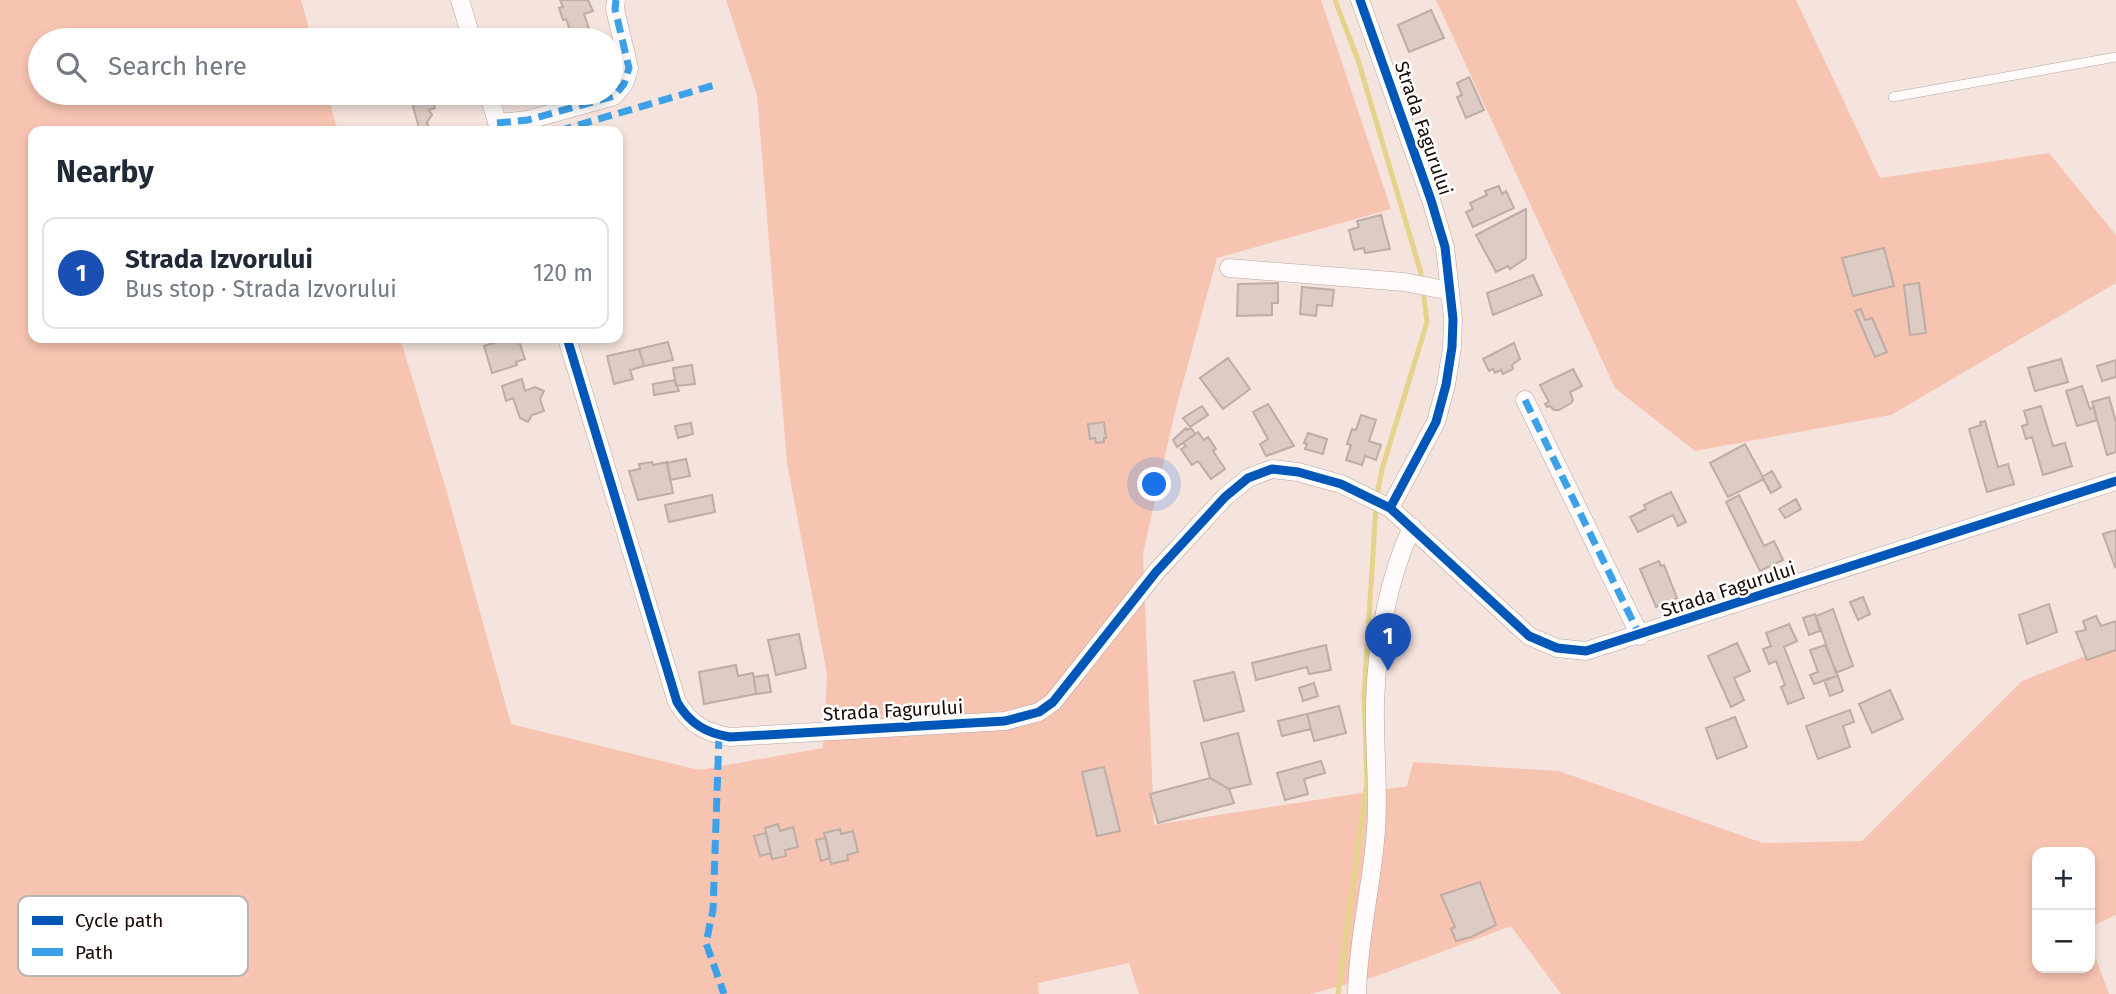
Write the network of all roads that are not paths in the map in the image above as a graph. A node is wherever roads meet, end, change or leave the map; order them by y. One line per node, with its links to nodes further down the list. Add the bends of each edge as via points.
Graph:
1 (460, 0): 4 (street)
2 (616, 0): 5 (street)
3 (1360, 0): 15 (street, Strada Fagurului, via 1431,200 1445,247)
4 (468, 28)
5 (620, 28)
6 (623, 43): 8 (street, via 629,68)
7 (2116, 57): 9 (lane)
8 (623, 86)
9 (1893, 97)
10 (492, 105): 12 (street)
11 (582, 105): 13 (street)
12 (499, 126)
13 (503, 126)
14 (1229, 268): 15 (street)
15 (1450, 291): 19 (street, Strada Fagurului, via 1452,347 1436,422)
16 (569, 343): 19 (street, Strada Fagurului, via 677,702 698,727 719,735 1005,721 1039,712 1053,702 1169,557 1225,496 1248,478 1272,469 1298,472 1341,484)
17 (1525, 400): 21 (street)
18 (2116, 481): 21 (street, Strada Fagurului)
19 (1381, 503): 20 (street, Strada Fagurului)
20 (1412, 527): 21 (street, Strada Fagurului, via 1541,643 1586,652); 22 (street, via 1396,568 1381,634 1375,703 1376,828)
21 (1640, 636)
22 (1357, 994)

